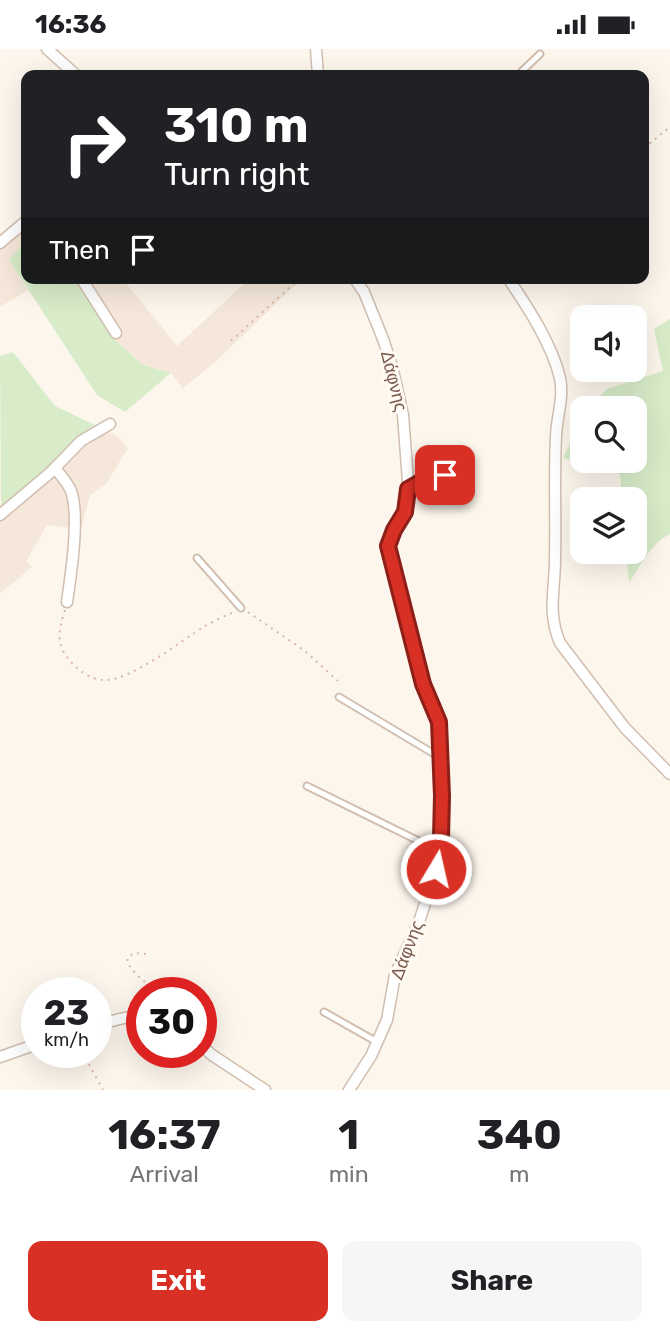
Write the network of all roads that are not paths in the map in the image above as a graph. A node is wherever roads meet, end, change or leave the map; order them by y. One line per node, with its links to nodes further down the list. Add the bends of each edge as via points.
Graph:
1 (47, 49): 4 (street)
2 (316, 49): 5 (street)
3 (540, 54): 6 (lane)
4 (70, 70)
5 (318, 70)
6 (523, 70)
7 (21, 225): 8 (street)
8 (0, 243)
9 (85, 284): 12 (street)
10 (358, 284): 16 (street, Δάφνης, via 392,366 403,415)
11 (512, 284): 23 (street, via 542,335 563,395 556,424 553,627 560,643 625,728)
12 (116, 333)
13 (110, 424): 14 (street, via 81,441)
14 (55, 468): 17 (street); 19 (street, via 70,488 75,505)
15 (454, 478): 16 (lane, via 436,473)
16 (408, 489): 22 (street, Δάφνης, via 405,512 388,546 423,684 439,722)
17 (0, 515)
18 (197, 558): 20 (lane)
19 (67, 602)
20 (241, 608)
21 (339, 697): 22 (lane)
22 (441, 758): 25 (street, Δάφνης)
23 (670, 774)
24 (307, 786): 25 (lane)
25 (439, 851): 27 (street, Δάφνης, via 419,922 395,975 387,1020)
26 (324, 1012): 27 (lane)
27 (377, 1042): 32 (street, Δάφνης)
28 (21, 1050): 29 (street)
29 (0, 1057)
30 (217, 1058): 31 (street)
31 (265, 1090)
32 (349, 1090)

